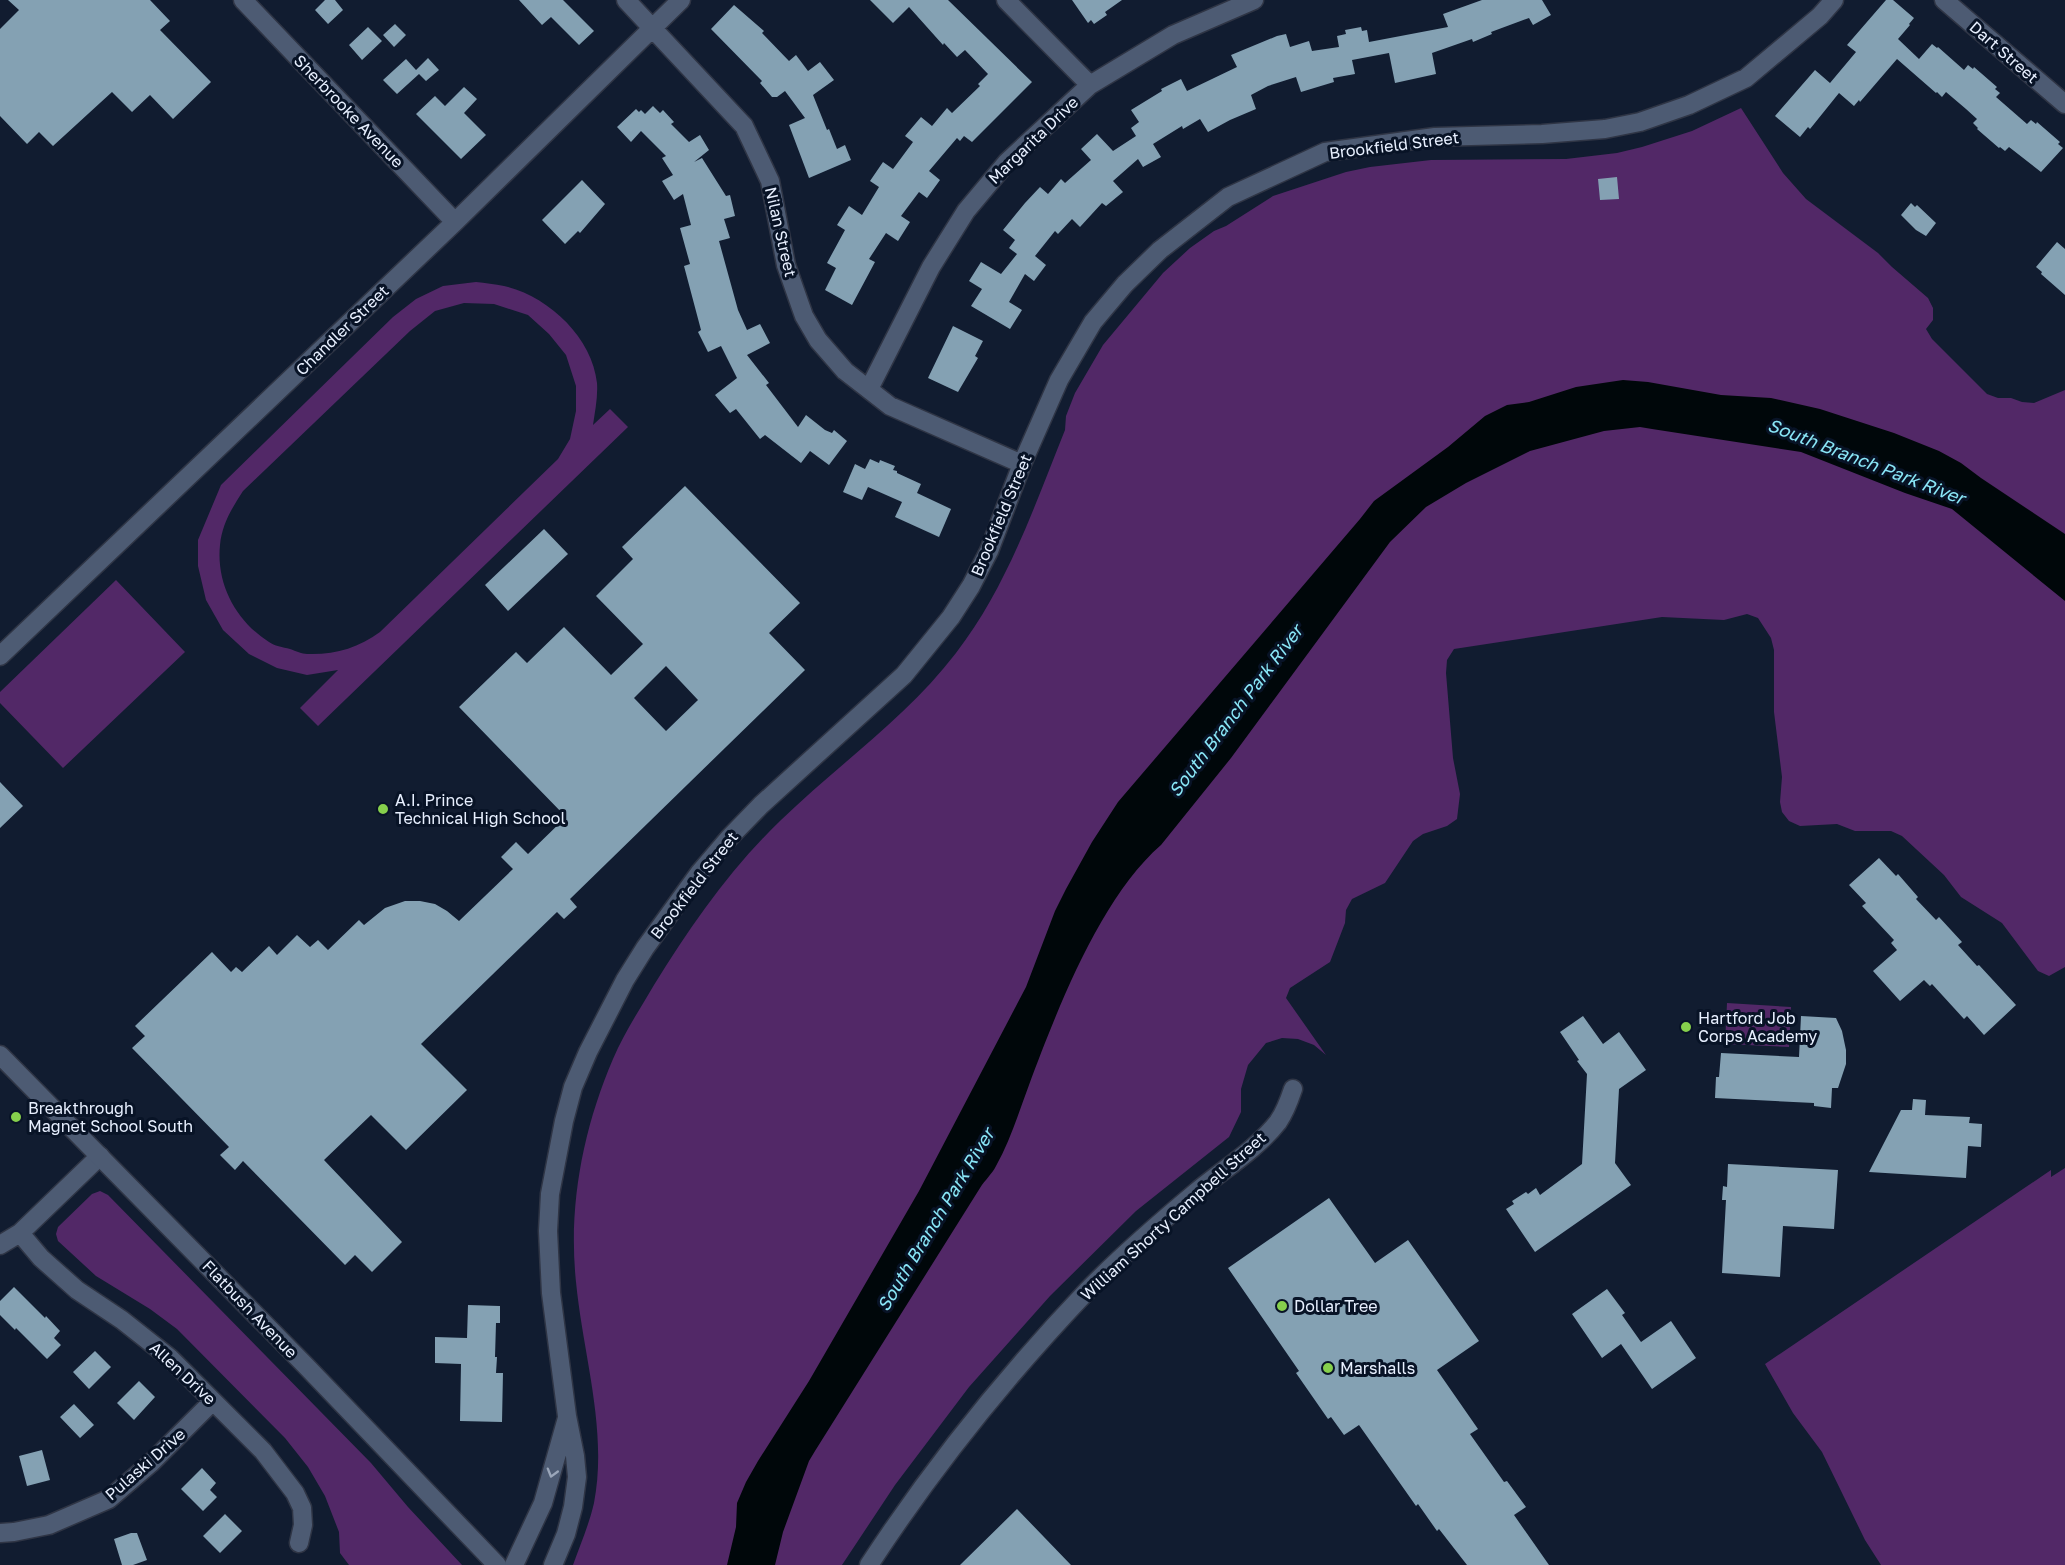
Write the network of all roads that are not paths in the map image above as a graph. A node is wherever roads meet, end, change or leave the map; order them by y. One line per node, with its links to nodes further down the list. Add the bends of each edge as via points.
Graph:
1 (243, 0): 11 (street, Sherbrooke Avenue)
2 (626, 0): 8 (street, Nilan Street)
3 (681, 0): 8 (street, Chandler Street)
4 (1006, 0): 9 (street)
5 (1254, 0): 9 (street, Margarita Drive, via 1173,35)
6 (1834, 0): 13 (street, Brookfield Street, via 1746,78 1689,105 1640,122 1553,134 1435,136 1325,152 1228,197 1161,250 1093,322 1059,380)
7 (1944, 0): 10 (street, Dart Street)
8 (653, 28): 11 (street, Chandler Street); 12 (street, Nilan Street, via 744,126 770,181 786,265 804,316 838,363)
9 (1089, 85): 12 (street, Margarita Drive, via 1006,162 966,210 931,267)
10 (2065, 104)
11 (455, 222): 14 (street, Chandler Street)
12 (869, 389): 13 (street, Nilan Street, via 890,406)
13 (1022, 464): 21 (street, Brookfield Street, via 989,551 951,617 904,675 761,805 700,872 625,980 588,1052 573,1087 550,1194 549,1267)
14 (0, 656)
15 (0, 1055): 17 (street, Flatbush Avenue)
16 (1293, 1089): 27 (street, William Shorty Campbell Street, via 1283,1113 1265,1136 1118,1261 1022,1363 962,1434)
17 (100, 1156): 18 (street); 24 (street, Flatbush Avenue)
18 (20, 1233): 19 (street); 20 (street, Allen Drive, via 77,1290 170,1358)
19 (0, 1245)
20 (213, 1401): 22 (street, Pulaski Drive, via 109,1499 50,1525); 23 (street, Allen Drive, via 263,1451 295,1493 302,1508)
21 (567, 1416): 25 (street, Brookfield Street, one-way to 25, via 543,1503); 26 (street, Brookfield Street, via 577,1477 566,1534)
22 (0, 1533)
23 (299, 1543)
24 (497, 1565)
25 (514, 1565)
26 (553, 1565)
27 (869, 1565)

